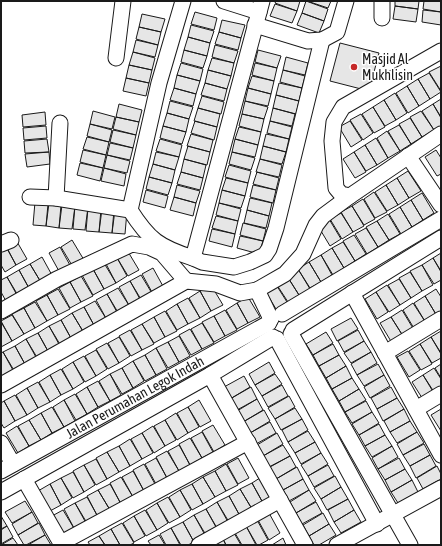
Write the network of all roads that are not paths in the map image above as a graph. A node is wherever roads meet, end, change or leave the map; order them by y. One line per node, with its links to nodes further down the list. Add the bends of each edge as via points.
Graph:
1 (123, 1): 10 (street)
2 (183, 1): 18 (street, via 159,83)
3 (224, 1): 6 (street)
4 (346, 1): 8 (street, via 337,32)
5 (382, 1): 7 (street)
6 (259, 12): 8 (street, via 308,41); 21 (street)
7 (382, 18)
8 (322, 40): 21 (street, via 269,249 265,255 234,267)
9 (441, 52): 14 (street, via 343,107 334,122 332,141 336,188 341,194)
10 (116, 58)
11 (60, 123): 16 (street)
12 (441, 134): 13 (street)
13 (408, 156): 14 (street); 17 (street)
14 (350, 196): 23 (street, via 323,216 316,225 303,254 285,274)
15 (30, 197): 16 (street)
16 (56, 198): 18 (street)
17 (441, 205)
18 (130, 210): 21 (street, via 141,228 154,241)
19 (441, 218): 26 (street, Jalan Perumahan Legok Indah)
20 (441, 238): 24 (street)
21 (193, 258)
22 (186, 281): 23 (street, via 216,284 240,293); 25 (street, via 162,253 149,247 132,244 57,279); 32 (street)
23 (257, 290): 26 (street)
24 (352, 292): 28 (street); 30 (street)
25 (1, 311)
26 (274, 319): 28 (street, via 290,318); 29 (street, via 269,331); 38 (street, Jalan Perumahan Legok Indah)
27 (441, 319): 30 (street)
28 (292, 332): 29 (street, via 285,339); 43 (street)
29 (275, 338): 31 (street, Jalan Perumahan Legok Indah); 44 (street)
30 (385, 353): 34 (street)
31 (210, 375): 35 (street, Jalan Perumahan Legok Indah); 39 (street, Jalan Perumahan Legok Indah)
32 (1, 385)
33 (441, 394): 34 (street)
34 (416, 409): 37 (street)
35 (248, 442): 42 (street, Jalan Perumahan Legok Indah); 45 (street)
36 (1, 443): 38 (street)
37 (441, 455)
38 (7, 468)
39 (24, 479): 41 (street, Jalan Perumahan Legok Indah); 45 (street)
40 (441, 488): 43 (street)
41 (1, 492)
42 (280, 500): 46 (street); 47 (street, Jalan Perumahan Legok Indah)
43 (393, 514): 44 (street); 49 (street)
44 (377, 524): 48 (street)
45 (61, 544)
46 (199, 545)
47 (305, 545)
48 (337, 545)
49 (410, 545)

